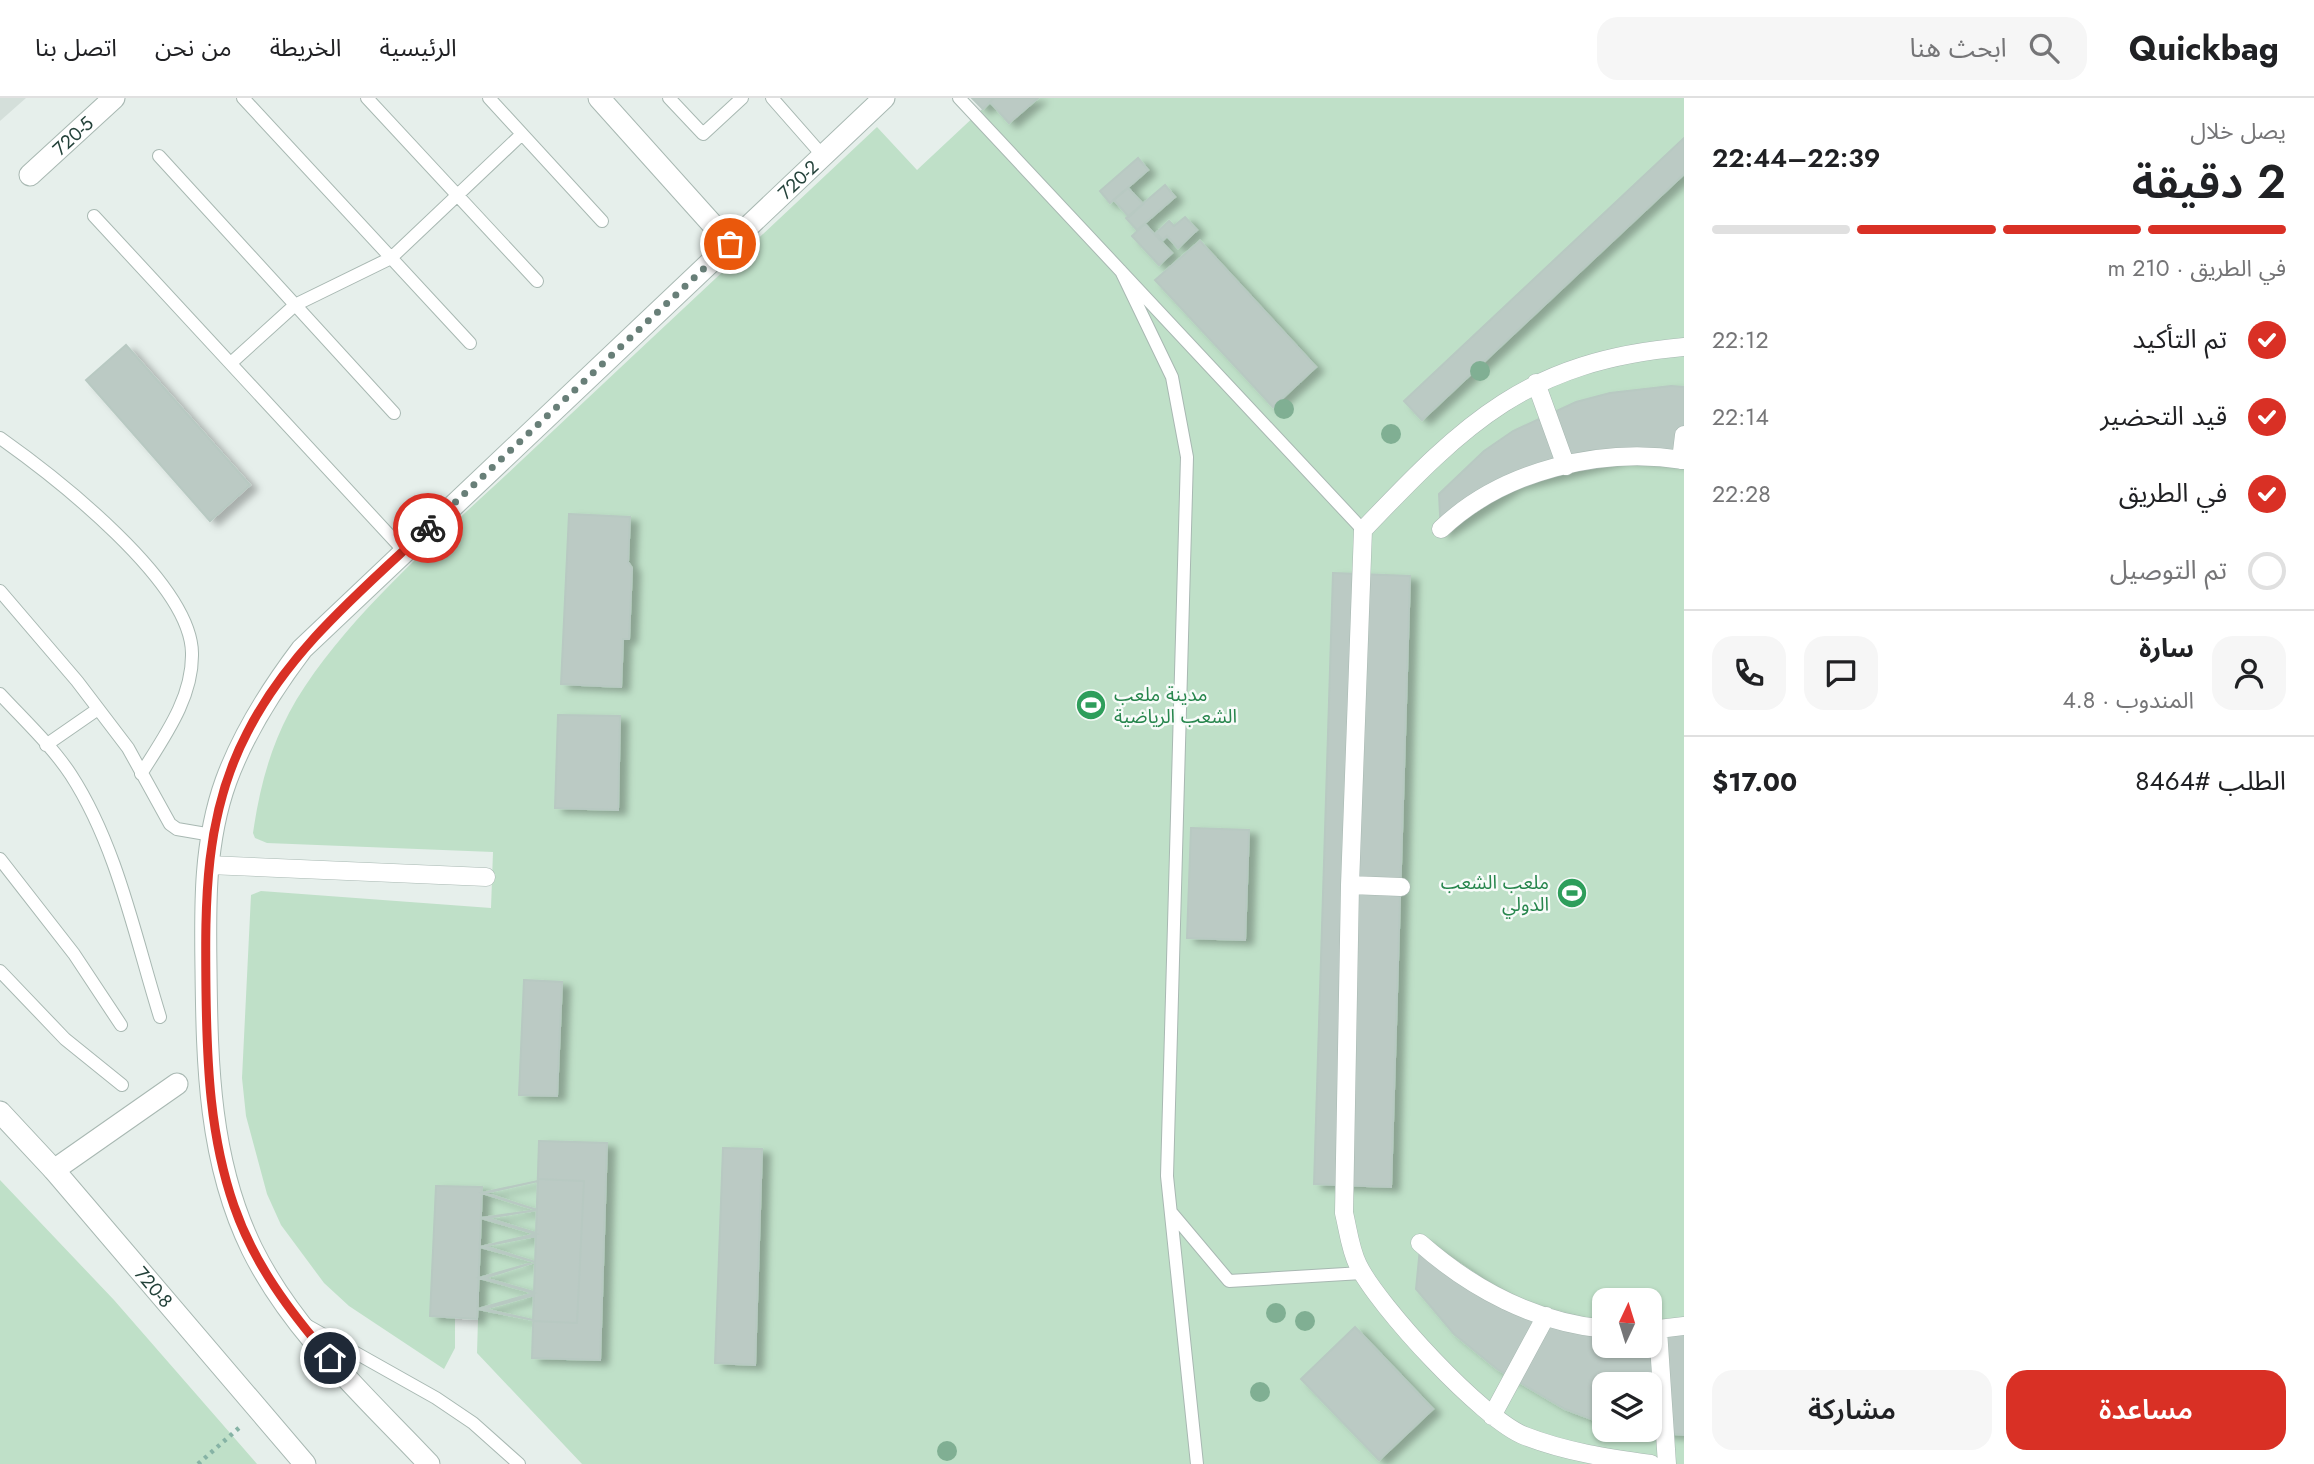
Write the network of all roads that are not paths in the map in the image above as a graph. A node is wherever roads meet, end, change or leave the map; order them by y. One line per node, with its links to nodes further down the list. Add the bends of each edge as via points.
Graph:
1 (114, 98): 14 (street, 720-5)
2 (243, 98): 19 (lane)
3 (367, 98): 15 (lane)
4 (489, 98): 11 (lane)
5 (598, 98): 18 (street)
6 (670, 98): 7 (lane, via 703,134)
7 (742, 98)
8 (772, 98): 13 (lane)
9 (884, 98): 13 (street, 720-2)
10 (959, 98): 20 (lane)
11 (522, 134): 15 (lane); 17 (lane)
12 (159, 156): 22 (lane)
13 (823, 156): 18 (street, 720-2)
14 (30, 175)
15 (457, 195): 19 (lane); 21 (lane)
16 (94, 216): 25 (lane)
17 (602, 220)
18 (730, 244): 34 (street, 720-2)
19 (391, 258): 22 (lane); 23 (lane)
20 (1121, 271): 33 (lane); 53 (lane, via 1172,377 1187,457 1167,1176)
21 (537, 281)
22 (295, 305): 25 (lane); 27 (lane)
23 (470, 343)
24 (1684, 347): 26 (street, via 1610,357)
25 (230, 363): 34 (lane)
26 (1536, 383): 31 (street); 33 (street, via 1454,439)
27 (394, 413)
28 (1684, 435): 30 (street)
29 (0, 438): 39 (lane, via 45,470 152,570 184,618 192,651 188,688 172,725)
30 (1682, 460): 31 (street, via 1620,456)
31 (1566, 466): 32 (street, via 1491,494)
32 (1441, 529)
33 (1363, 530): 44 (street)
34 (404, 551): 40 (street, 720-2, via 302,649 271,690 226,782)
35 (0, 591): 37 (lane)
36 (0, 694): 38 (lane)
37 (98, 709): 38 (lane); 39 (lane, via 128,748)
38 (46, 745): 47 (lane, via 70,774 103,842)
39 (141, 774): 40 (lane, via 170,824)
40 (212, 835): 42 (street, 720-2)
41 (0, 859): 48 (lane, via 74,954)
42 (208, 865): 43 (street); 57 (street, 720-2, via 206,1067 221,1165 252,1249)
43 (486, 877)
44 (1350, 885): 45 (street); 55 (street, via 1345,1213)
45 (1401, 887)
46 (0, 971): 50 (lane, via 65,1039)
47 (160, 1017)
48 (121, 1025)
49 (177, 1084): 52 (street)
50 (122, 1085)
51 (0, 1112): 52 (street, 720-8)
52 (54, 1170): 63 (street, 720-8)
53 (1171, 1212): 55 (lane, via 1229,1281); 66 (lane)
54 (1420, 1243): 56 (street, via 1487,1292)
55 (1362, 1273): 62 (street, via 1459,1387)
56 (1546, 1316): 58 (street); 62 (street)
57 (295, 1318): 64 (street); 65 (lane, via 436,1398)
58 (1592, 1326)
59 (1684, 1326): 60 (street)
60 (1662, 1329)
61 (1657, 1358): 68 (street)
62 (1492, 1416): 67 (street, via 1523,1436 1582,1454)
63 (304, 1464)
64 (429, 1464)
65 (519, 1464)
66 (1197, 1464)
67 (1651, 1464)
68 (1667, 1464)

